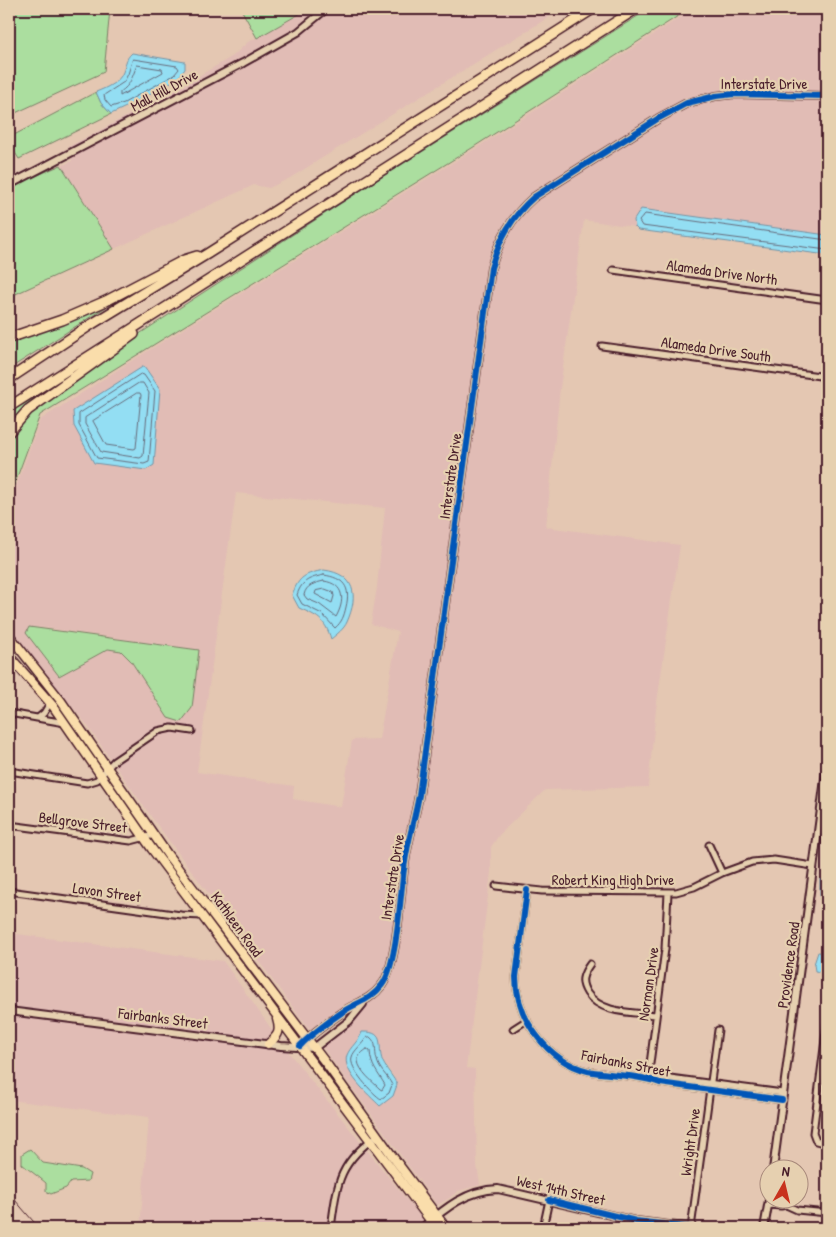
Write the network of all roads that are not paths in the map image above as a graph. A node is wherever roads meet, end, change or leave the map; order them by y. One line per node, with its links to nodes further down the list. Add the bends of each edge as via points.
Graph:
1 (326, 9): 7 (street, Mall Hill Drive, via 298,32 260,54)
2 (588, 9): 5 (highway)
3 (593, 9): 5 (highway)
4 (636, 9): 10 (highway)
5 (559, 31): 8 (highway)
6 (827, 96): 41 (street, Interstate Drive, via 734,94 687,103 534,197 516,215 500,240 491,268 420,795 404,864 393,955 383,984)
7 (9, 185)
8 (207, 254): 12 (highway, via 184,260 62,320); 15 (highway)
9 (613, 270): 11 (street, Alameda Drive North)
10 (212, 278): 16 (highway); 17 (highway, via 28,410)
11 (827, 300)
12 (9, 338)
13 (602, 346): 14 (street, Alameda Drive South)
14 (827, 377)
15 (9, 378)
16 (9, 407)
17 (9, 432)
18 (9, 635): 26 (main road, Kathleen Road, via 61,700)
19 (9, 656): 20 (main road, Kathleen Road)
20 (50, 703): 22 (street); 23 (main road, Kathleen Road)
21 (9, 714): 22 (street)
22 (38, 718): 23 (street)
23 (65, 723): 28 (main road, Kathleen Road)
24 (192, 731): 26 (street, via 172,728 158,731 128,750)
25 (827, 764): 33 (street, Providence Road)
26 (107, 769): 28 (street); 30 (main road, Kathleen Road)
27 (9, 771): 28 (street, via 87,782)
28 (102, 776): 31 (main road, Kathleen Road)
29 (9, 824): 31 (street, Bellgrove Street, via 113,840)
30 (154, 835): 31 (street, Bellgrove Street); 49 (main road, Kathleen Road)
31 (145, 839): 39 (main road, Kathleen Road)
32 (709, 845): 34 (street)
33 (813, 866): 34 (street, Robert King High Drive, via 764,860); 56 (street, Providence Road)
34 (722, 873): 38 (street, Robert King High Drive, via 694,888)
35 (496, 886): 36 (street, Robert King High Drive)
36 (527, 890): 38 (street, Robert King High Drive); 45 (street, Fairbanks Street, via 516,977 518,996)
37 (9, 891): 39 (street, Lavon Street)
38 (668, 893): 44 (street, Norman Drive)
39 (202, 916): 43 (main road, Kathleen Road)
40 (590, 964): 44 (street, via 582,982 595,1002 610,1009)
41 (365, 1001): 49 (street, Interstate Drive); 52 (street, Interstate Drive, via 349,1021)
42 (9, 1011): 50 (street, Fairbanks Street)
43 (276, 1014): 50 (main road, via 280,1030); 51 (main road, Kathleen Road)
44 (656, 1015): 53 (street, Norman Drive)
45 (527, 1020): 47 (street); 53 (street, Fairbanks Street, via 547,1047 567,1063 588,1071)
46 (827, 1024): 59 (street, via 813,1133 816,1141)
47 (513, 1029)
48 (718, 1030): 54 (street, Wright Drive)
49 (307, 1038): 51 (street, Interstate Drive); 52 (main road, Kathleen Road)
50 (268, 1044): 51 (street, Fairbanks Street)
51 (300, 1046): 52 (street, Fairbanks Street); 58 (main road, Kathleen Road)
52 (314, 1048): 57 (main road, Kathleen Road)
53 (648, 1078): 54 (street, Fairbanks Street, via 655,1076); 55 (street, Fairbanks Street, via 660,1084)
54 (711, 1083): 55 (street, Wright Drive); 56 (street, Fairbanks Street)
55 (710, 1091): 56 (street, Fairbanks Street); 71 (street, Wright Drive)
56 (783, 1096): 60 (street, Providence Road)
57 (378, 1135): 58 (street); 65 (main road, Kathleen Road)
58 (370, 1141): 65 (main road, Kathleen Road); 66 (street, via 341,1173)
59 (827, 1144)
60 (774, 1160)
61 (549, 1200): 65 (street, West 14th Street, via 488,1189 466,1196); 70 (street); 71 (street, West 14th Street, via 636,1221)
62 (767, 1210): 72 (street)
63 (797, 1210): 64 (street)
64 (827, 1214)
65 (434, 1218): 67 (street, West 14th Street); 68 (main road, Kathleen Road); 69 (main road, Kathleen Road)
66 (331, 1228)
67 (422, 1228)
68 (436, 1228)
69 (446, 1228)
70 (543, 1228)
71 (692, 1228)
72 (764, 1228)

